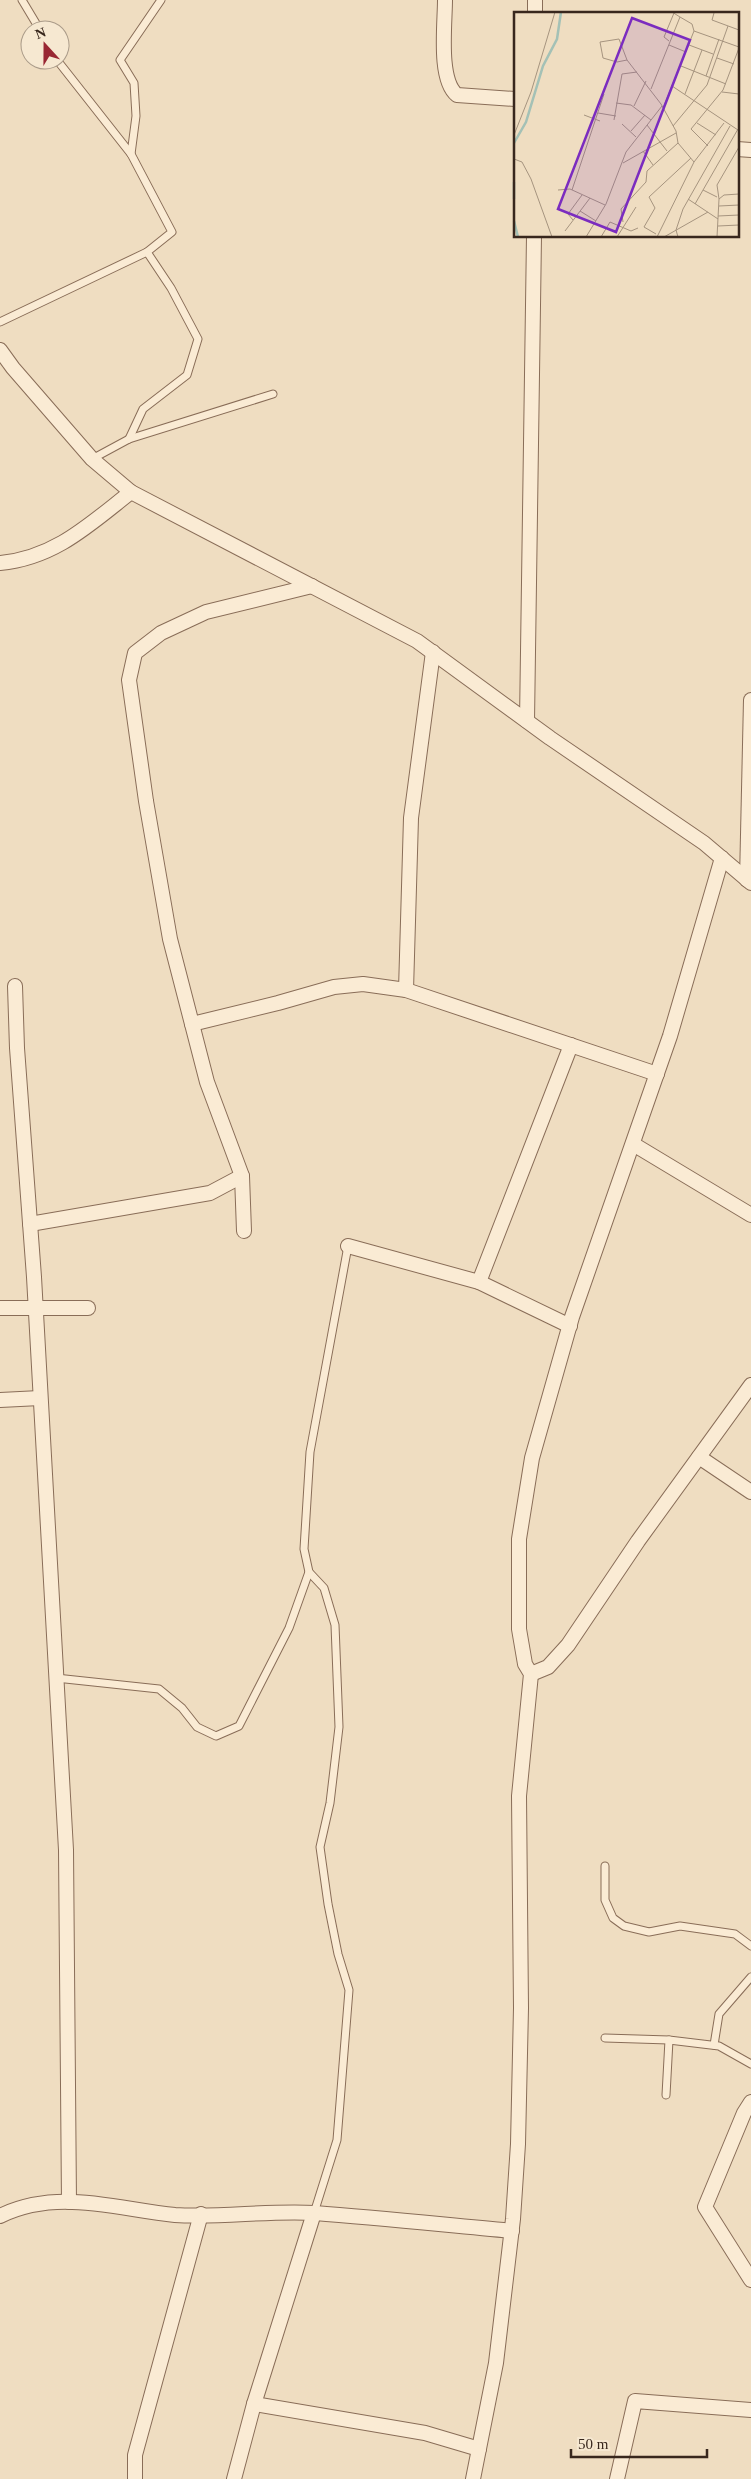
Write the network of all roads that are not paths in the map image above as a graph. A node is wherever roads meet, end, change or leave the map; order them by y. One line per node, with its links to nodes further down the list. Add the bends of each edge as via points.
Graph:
1 (22, 0): 4 (lane)
2 (161, 0): 9 (lane, via 120,60 134,83 136,116)
3 (445, 0): 6 (street, via 446,78 450,90 457,95)
4 (34, 20)
5 (65, 70): 9 (lane)
6 (514, 99)
7 (738, 150): 8 (street)
8 (751, 150)
9 (131, 154): 11 (lane, via 172,232)
10 (534, 238): 22 (street)
11 (147, 252): 12 (lane); 15 (lane, via 171,288 198,340 187,375 143,409)
12 (0, 322)
13 (0, 350): 16 (street)
14 (274, 394): 15 (lane)
15 (130, 439): 16 (lane)
16 (92, 459): 17 (street)
17 (131, 492): 18 (street, via 69,541 19,561); 19 (street)
18 (0, 563)
19 (312, 586): 20 (street); 28 (street, via 206,612 161,633 134,653 129,680 146,801 170,939)
20 (433, 652): 22 (street); 27 (street, via 411,818)
21 (751, 700): 23 (street)
22 (527, 721): 24 (street, via 704,842)
23 (750, 750): 25 (street)
24 (722, 858): 25 (street); 30 (street)
25 (749, 881)
26 (15, 986): 34 (street)
27 (406, 990): 28 (street, via 363,984 334,987); 29 (street)
28 (192, 1024): 32 (street, via 208,1082)
29 (571, 1045): 30 (street); 37 (street)
30 (657, 1074): 31 (street)
31 (633, 1144): 33 (street); 41 (street)
32 (242, 1176): 34 (street, via 210,1193); 35 (street)
33 (751, 1215)
34 (30, 1224): 40 (street)
35 (244, 1230)
36 (348, 1246): 37 (street); 47 (lane, via 310,1452 304,1549)
37 (479, 1282): 41 (street)
38 (0, 1308): 40 (street)
39 (88, 1308): 40 (street)
40 (35, 1309): 43 (street)
41 (570, 1326): 48 (street, via 532,1458 519,1539 519,1629 525,1664)
42 (751, 1385): 45 (street)
43 (40, 1398): 44 (street); 49 (street)
44 (0, 1400)
45 (699, 1457): 46 (street); 48 (street, via 568,1645 548,1667)
46 (751, 1492)
47 (309, 1572): 49 (lane, via 289,1628 239,1726 216,1736 197,1727 182,1708 159,1689); 60 (lane, via 324,1588 335,1625 340,1728 330,1803 320,1847 338,1954 349,1990 337,2140)
48 (531, 1674): 63 (street, via 519,1796 521,2008)
49 (56, 1678): 59 (street, via 66,1850)
50 (605, 1866): 51 (lane, via 605,1900 612,1918 624,1926 649,1932 680,1926 735,1934)
51 (751, 1946)
52 (751, 1977): 55 (lane, via 719,2014)
53 (605, 2038): 54 (lane)
54 (669, 2040): 55 (lane); 57 (lane)
55 (714, 2045): 56 (lane)
56 (751, 2064)
57 (666, 2095)
58 (751, 2102): 64 (street, via 704,2207)
59 (68, 2202): 61 (street, via 176,2215); 62 (street, via 50,2201 17,2208)
60 (314, 2213): 61 (street); 63 (street); 65 (street)
61 (201, 2214): 68 (street, via 135,2455)
62 (0, 2216)
63 (512, 2231): 67 (street, via 496,2363)
64 (751, 2280)
65 (254, 2404): 67 (street, via 425,2433); 69 (street)
66 (751, 2410): 71 (street, via 635,2401)
67 (479, 2449): 70 (street)
68 (135, 2479)
69 (234, 2479)
70 (473, 2479)
71 (617, 2479)

